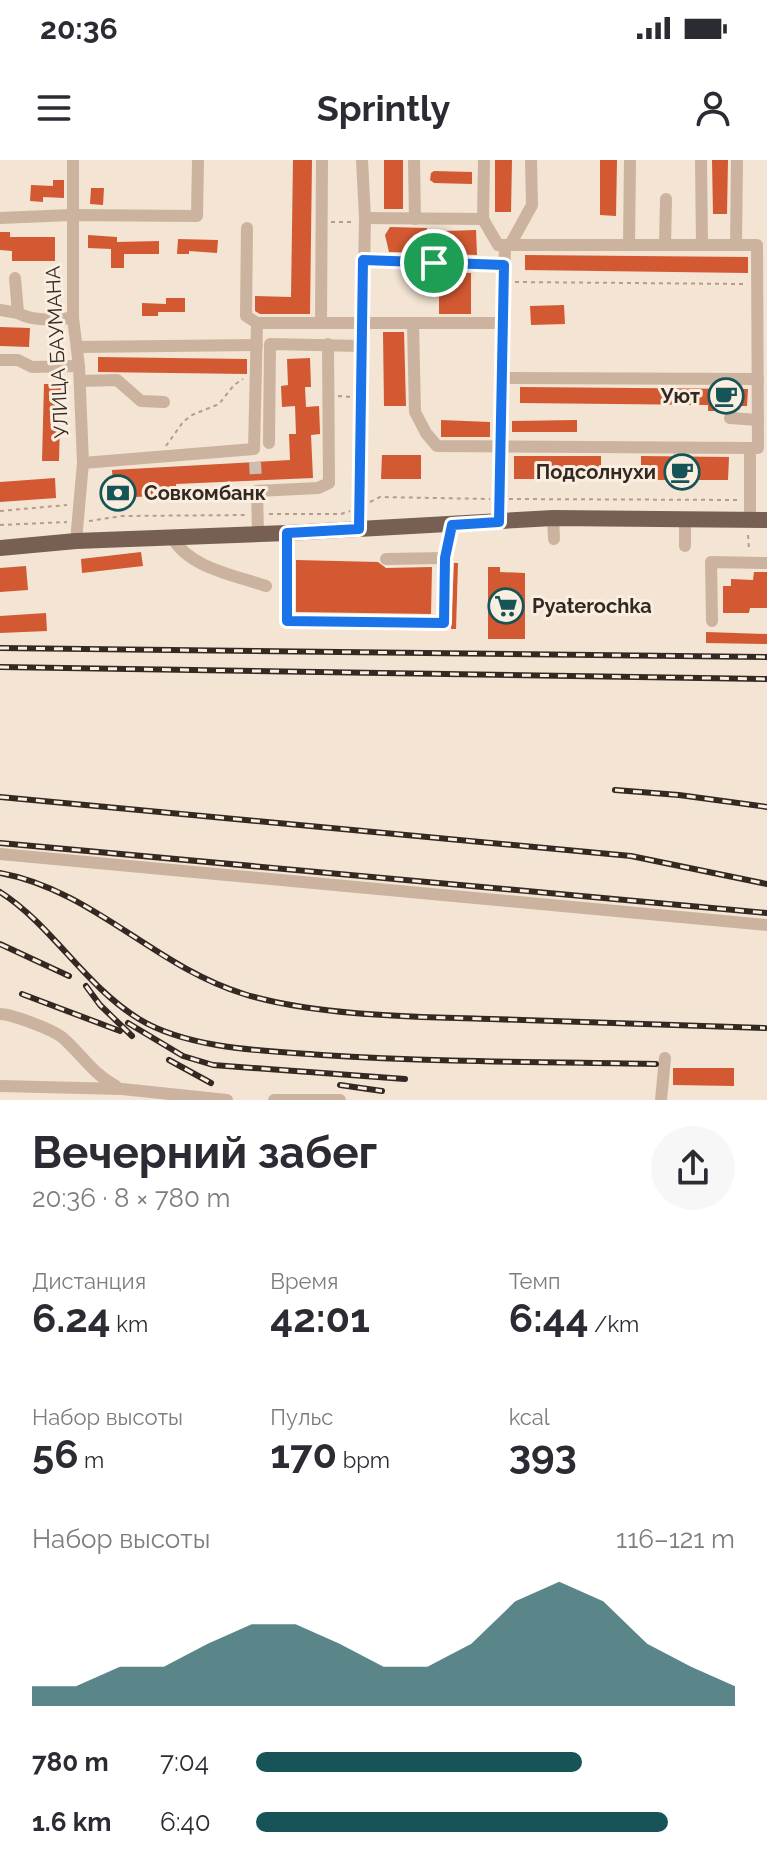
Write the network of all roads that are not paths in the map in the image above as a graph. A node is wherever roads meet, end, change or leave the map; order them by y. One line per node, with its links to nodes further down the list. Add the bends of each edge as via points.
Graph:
1 (73, 160): 12 (street, УЛИЦА БАУМАНА)
2 (198, 160): 12 (street, via 197,216)
3 (322, 160): 32 (street)
4 (362, 160): 16 (street)
5 (414, 160): 14 (street)
6 (484, 160): 15 (street)
7 (531, 160): 18 (street, via 532,205)
8 (630, 160): 19 (street)
9 (701, 160): 21 (street)
10 (737, 160): 22 (street)
11 (666, 199): 20 (street)
12 (71, 215): 13 (street); 30 (street, УЛИЦА БАУМАНА)
13 (0, 218)
14 (415, 219): 15 (street); 16 (street)
15 (483, 219): 18 (street, via 498,245)
16 (365, 220): 23 (street)
17 (247, 228): 31 (street, via 246,316)
18 (507, 245): 19 (street); 24 (street)
19 (629, 245): 20 (street)
20 (665, 245): 21 (street)
21 (702, 245): 22 (street)
22 (736, 245): 25 (street, via 757,245)
23 (363, 260): 24 (street); 33 (street)
24 (504, 265): 35 (street)
25 (762, 270): 27 (street, via 757,284)
26 (15, 278): 29 (street)
27 (762, 308): 43 (street)
28 (0, 310): 29 (street)
29 (18, 313): 30 (street, via 26,318)
30 (73, 318): 39 (street, УЛИЦА БАУМАНА)
31 (257, 323): 32 (street); 37 (street)
32 (321, 323): 33 (street)
33 (361, 323): 34 (street); 38 (street)
34 (413, 323): 35 (street); 49 (street, via 415,412 426,433 437,446)
35 (503, 323): 42 (street)
36 (328, 344): 38 (street); 48 (street, via 270,344); 58 (street, via 329,483 318,488 256,486)
37 (257, 345): 39 (street); 51 (street, via 254,456)
38 (361, 346): 57 (street)
39 (77, 347): 41 (street, УЛИЦА БАУМАНА)
40 (0, 360): 41 (street, via 32,367)
41 (79, 366): 44 (street, УЛИЦА БАУМАНА)
42 (502, 378): 43 (street); 49 (street)
43 (758, 379): 47 (street)
44 (80, 381): 45 (street, via 117,380 141,401); 51 (street, УЛИЦА БАУМАНА)
45 (164, 402)
46 (730, 418): 47 (street)
47 (758, 420): 50 (street)
48 (269, 443)
49 (500, 447): 50 (street); 54 (street)
50 (758, 448): 56 (street, via 751,500)
51 (83, 463): 61 (street, УЛИЦА БАУМАНА)
52 (553, 518): 53 (main road); 54 (main road); 60 (street)
53 (685, 518): 56 (main road); 62 (street)
54 (499, 522): 55 (main road)
55 (452, 525): 57 (main road); 65 (street)
56 (755, 525)
57 (359, 529): 59 (main road)
58 (258, 533): 59 (main road); 64 (main road)
59 (287, 533): 65 (street, via 287,621 444,623)
60 (554, 539)
61 (76, 541): 63 (main road); 64 (main road)
62 (685, 546)
63 (0, 548)
64 (177, 549): 68 (street)
65 (445, 558): 66 (street)
66 (386, 559)
67 (767, 563): 69 (street, via 711,562)
68 (266, 586)
69 (712, 621)
70 (0, 854): 71 (street)
71 (767, 925)
72 (0, 1014): 75 (street, via 62,1036 105,1080)
73 (665, 1058): 79 (street)
74 (0, 1086): 75 (street)
75 (122, 1089): 76 (street)
76 (227, 1100)
77 (274, 1100): 78 (street)
78 (340, 1100)
79 (661, 1100)

